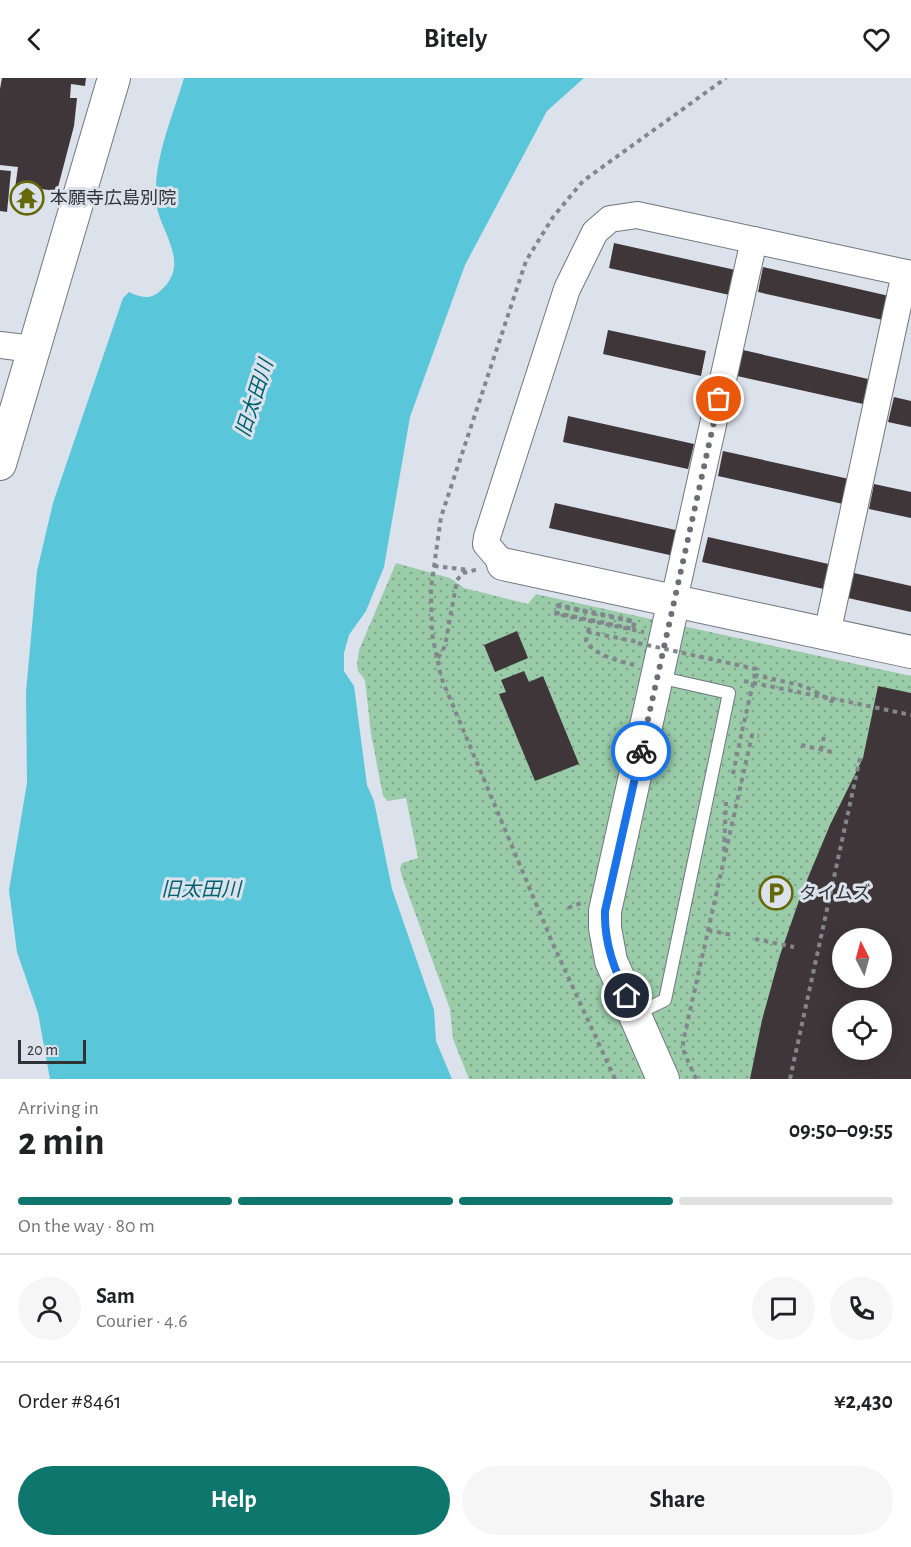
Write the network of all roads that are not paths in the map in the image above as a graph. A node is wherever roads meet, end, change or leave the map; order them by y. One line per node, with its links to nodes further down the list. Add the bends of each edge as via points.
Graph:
1 (114, 78): 5 (street)
2 (754, 240): 3 (street); 7 (street, via 637,215 610,219 595,232 567,289 487,537); 8 (street)
3 (908, 273): 9 (street)
4 (0, 345): 5 (street)
5 (33, 349): 6 (street)
6 (0, 464)
7 (488, 567): 8 (street)
8 (674, 600): 9 (street); 11 (street)
9 (827, 634): 10 (street)
10 (911, 652)
11 (660, 669): 12 (street, via 605,911 611,961); 12 (lane, via 729,693 665,1000)
12 (635, 1014): 13 (street)
13 (663, 1079)

